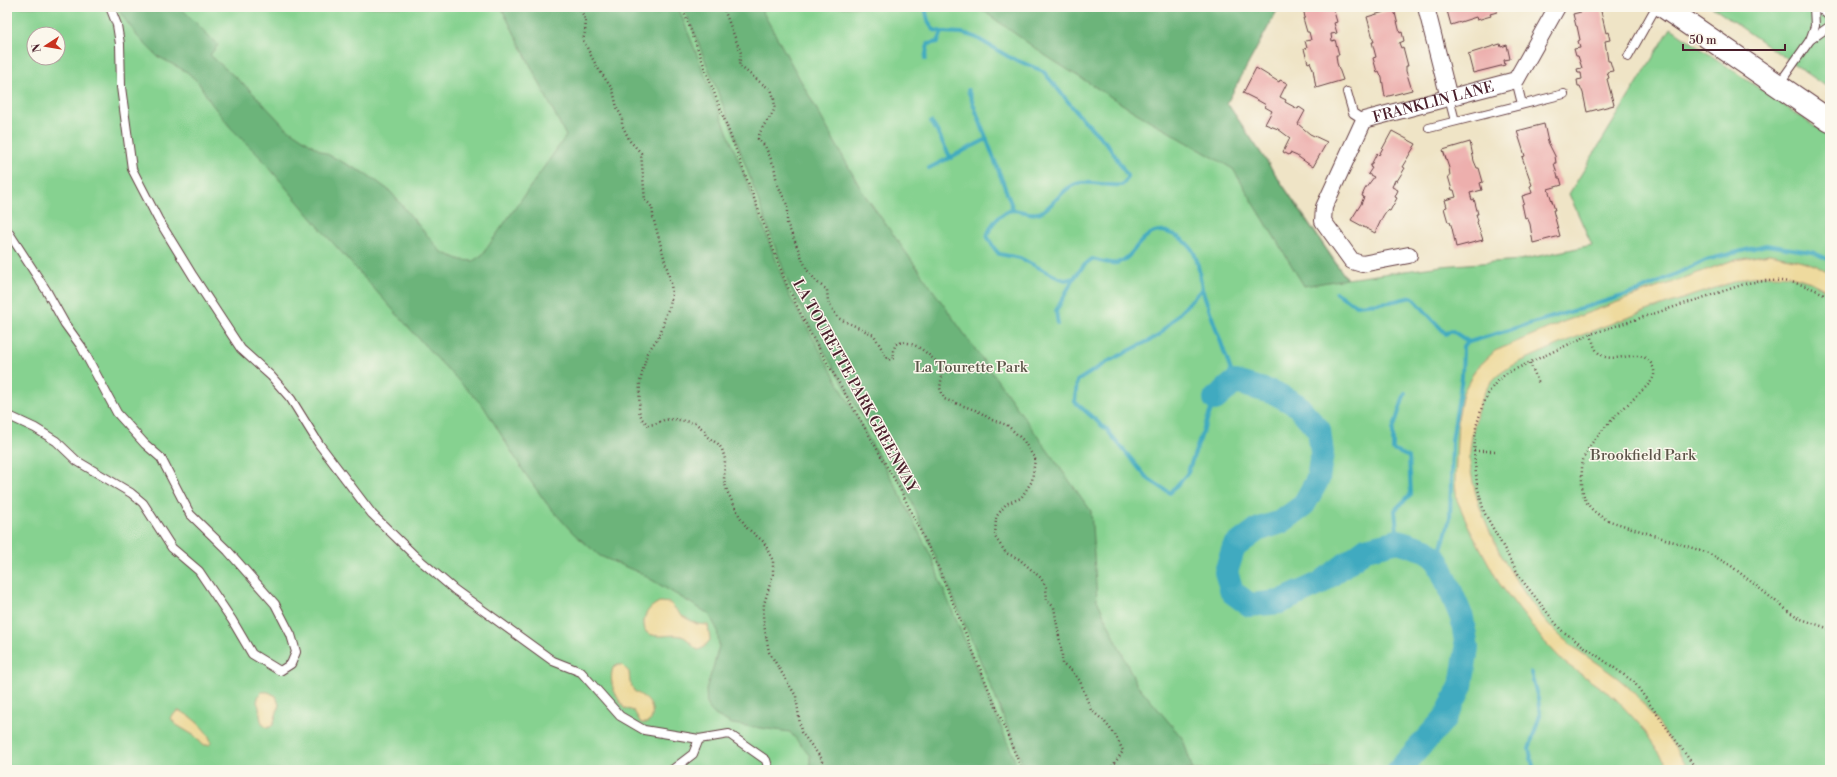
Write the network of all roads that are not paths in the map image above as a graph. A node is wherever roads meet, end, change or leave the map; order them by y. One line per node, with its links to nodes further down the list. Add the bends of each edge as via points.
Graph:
1 (110, 7): 25 (lane, via 119,37 121,87 132,169 158,219 241,349 291,399 319,444 372,514 415,556 461,594 554,661 581,672 620,716 644,730)
2 (1426, 7): 16 (street)
3 (1557, 7): 12 (street)
4 (1656, 7): 11 (lane)
5 (1664, 7): 13 (street)
6 (1814, 7): 10 (lane, via 1815,26)
7 (1819, 7): 8 (lane)
8 (1830, 17)
9 (1830, 26): 10 (lane)
10 (1810, 40): 13 (lane)
11 (1628, 57)
12 (1516, 80): 16 (street, FRANKLIN LANE); 17 (lane)
13 (1779, 84): 20 (street)
14 (1347, 92): 18 (lane, via 1353,113)
15 (1564, 94): 17 (lane)
16 (1449, 98): 18 (street, FRANKLIN LANE); 19 (lane)
17 (1522, 104): 19 (lane)
18 (1364, 120): 23 (street, FRANKLIN LANE, via 1324,207 1323,222 1356,263)
19 (1455, 121): 21 (lane)
20 (1830, 121)
21 (1429, 128)
22 (7, 230): 24 (lane, via 65,324 82,346 117,413 144,444 161,458 190,514 228,550 276,604 296,652 291,664 280,671 252,654 199,571 172,548 143,503 78,461 56,441 36,428)
23 (1409, 255)
24 (7, 415)
25 (699, 738): 26 (lane, via 693,754); 27 (lane, via 729,734 766,760)
26 (672, 770)
27 (769, 770)

